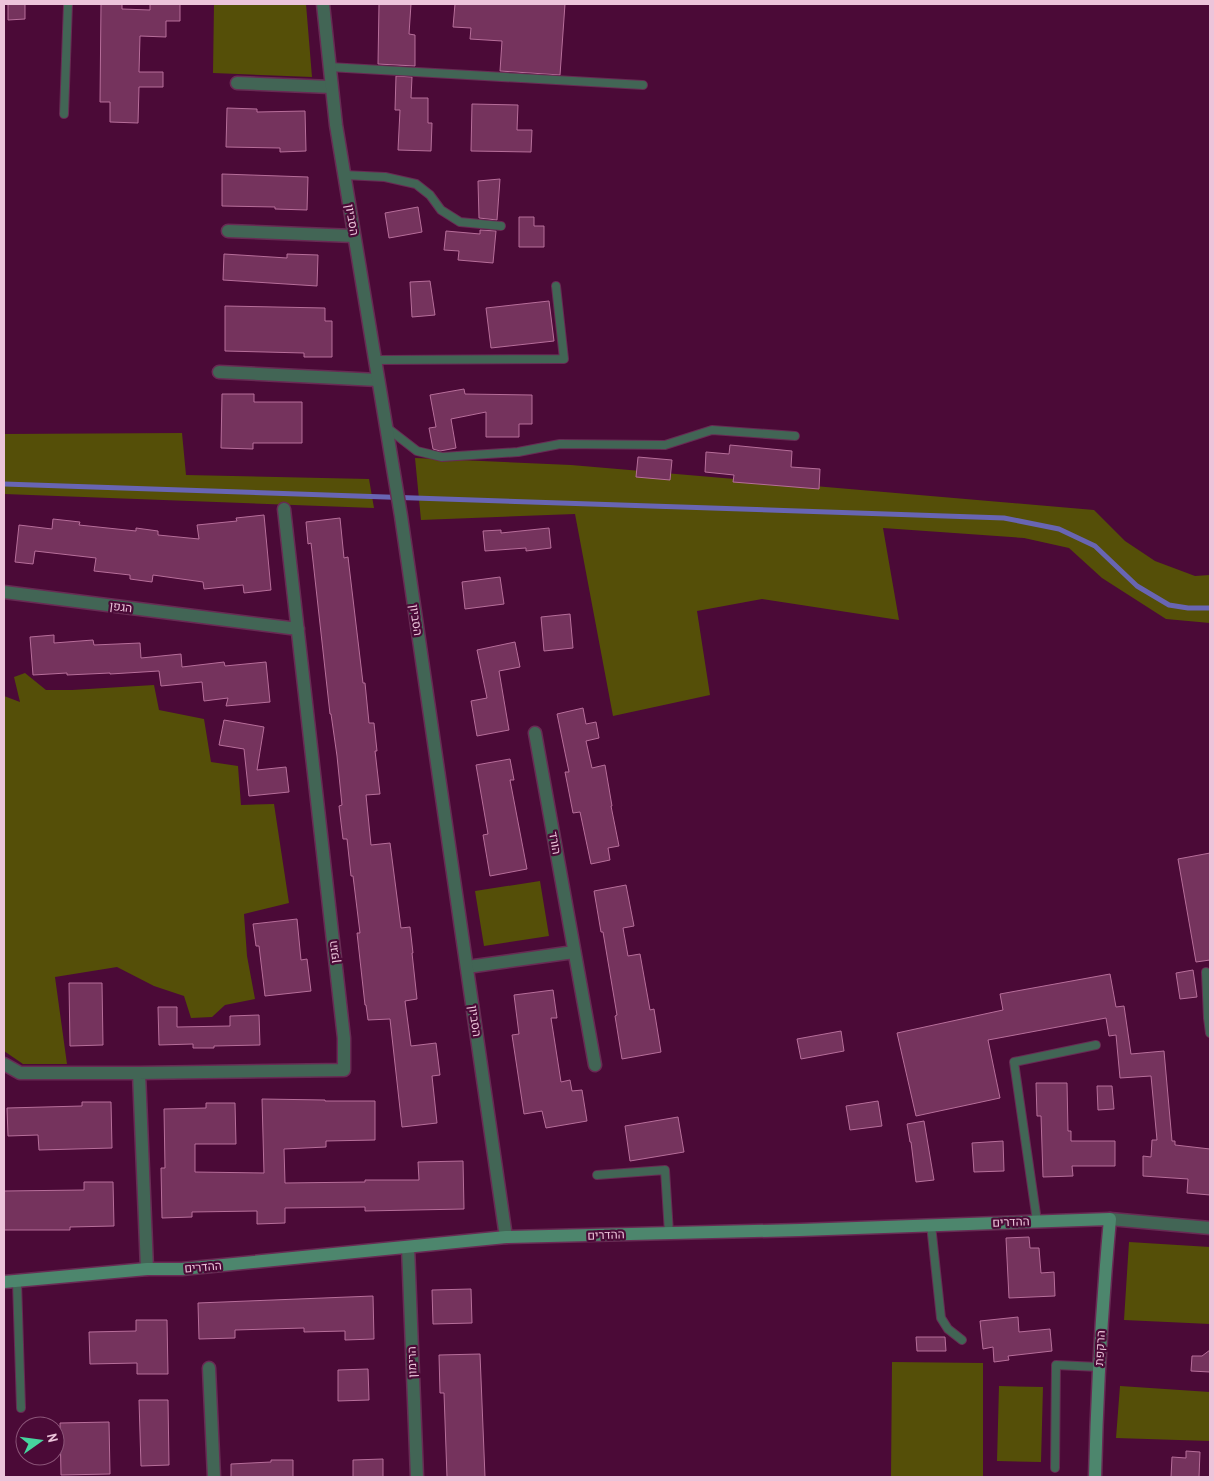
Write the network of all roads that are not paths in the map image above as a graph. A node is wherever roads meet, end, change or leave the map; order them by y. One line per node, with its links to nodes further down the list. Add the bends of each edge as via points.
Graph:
1 (68, 4): 7 (lane)
2 (323, 4): 3 (street, הסביון)
3 (329, 67): 5 (lane); 6 (street, הסביון)
4 (237, 83): 6 (street)
5 (643, 86)
6 (332, 87): 8 (street, הסביון)
7 (64, 114)
8 (344, 175): 9 (lane, via 384,176 416,184 430,195 440,210 460,222); 11 (street, הסביון)
9 (501, 226)
10 (228, 231): 11 (street)
11 (354, 236): 13 (street, הסביון)
12 (556, 286): 13 (lane, via 564,359)
13 (375, 360): 15 (street, הסביון)
14 (219, 372): 15 (street)
15 (378, 380): 16 (street, הסביון)
16 (386, 427): 17 (lane, via 417,451 442,457 518,452 560,444 665,444 712,430); 23 (street, הסביון)
17 (795, 436)
18 (284, 509): 20 (street, הגפן)
19 (4, 592): 20 (street, הגפן)
20 (298, 629): 29 (street, הגפן, via 343,1028 344,1070)
21 (535, 733): 22 (street, הורד)
22 (574, 952): 23 (street); 28 (street, הורד)
23 (467, 968): 36 (street, הסביון)
24 (1206, 972): 25 (lane)
25 (1210, 1033)
26 (1096, 1045): 32 (lane, via 1014,1062)
27 (4, 1064): 29 (street, הגפן, via 20,1073)
28 (595, 1064)
29 (138, 1073): 38 (street)
30 (597, 1175): 35 (lane, via 665,1170)
31 (1110, 1219): 32 (main road, ההדרים); 34 (street, ההדרים); 42 (main road, הרקפת)
32 (1038, 1221): 33 (main road, ההדרים)
33 (931, 1225): 35 (main road, ההדרים); 41 (lane, via 941,1318 948,1329)
34 (1210, 1228)
35 (669, 1233): 36 (main road, ההדרים)
36 (506, 1238): 37 (main road, ההדרים)
37 (408, 1247): 38 (main road, ההדרים); 47 (street, הרימון)
38 (147, 1270): 40 (main road, ההדרים)
39 (4, 1282): 40 (main road, ההדרים)
40 (17, 1282): 44 (lane)
41 (962, 1340)
42 (1099, 1367): 45 (lane, via 1056,1365); 48 (main road, הרקפת)
43 (209, 1368): 46 (street)
44 (21, 1408)
45 (1056, 1468)
46 (214, 1477)
47 (417, 1477)
48 (1095, 1477)

